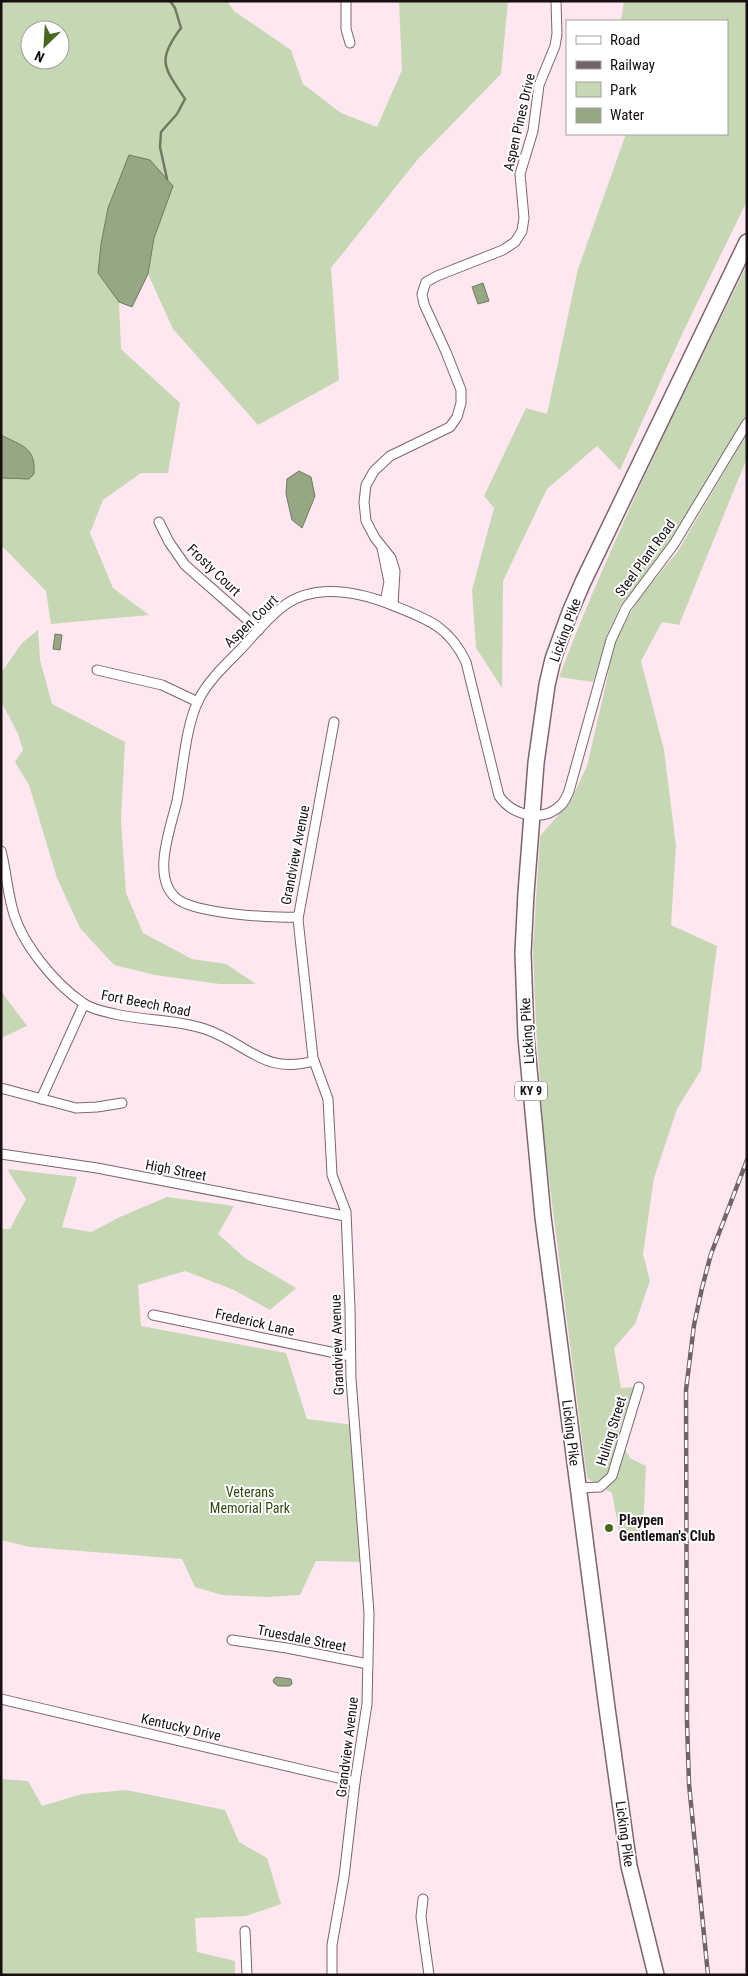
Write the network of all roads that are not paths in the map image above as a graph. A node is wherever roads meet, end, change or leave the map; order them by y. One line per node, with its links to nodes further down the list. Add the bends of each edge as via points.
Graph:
1 (346, 1): 3 (street, via 346,29)
2 (556, 1): 7 (street, Aspen Pines Drive, via 555,46 539,85 533,131 520,174 522,231 515,242 503,250 426,282 422,294 461,390 462,403 457,417 450,427 390,456 374,471 366,486 366,520 391,558 395,570)
3 (350, 43)
4 (747, 242): 12 (main road, Licking Pike / KY 9, via 570,612 553,659 548,686 536,763)
5 (747, 422): 12 (street, Steel Plant Road, via 674,544 626,608 613,635 563,803 554,811)
6 (159, 522): 8 (street, Frosty Court, via 185,565)
7 (389, 604): 8 (street, Aspen Court, via 340,590 311,594 282,608); 12 (street, Aspen Court, via 437,624 459,648 466,662 499,796 511,810)
8 (259, 630): 10 (street, Aspen Court, via 208,686)
9 (97, 670): 10 (street, via 162,685)
10 (198, 702): 15 (street, Aspen Court, via 187,739 165,850 167,886 176,898 190,906 235,914)
11 (334, 722): 15 (street, Grandview Avenue)
12 (533, 815): 26 (main road, Licking Pike / KY 9, via 523,953 526,1037 543,1216)
13 (1, 851): 14 (street, Fort Beech Road, via 8,877)
14 (5, 899): 16 (street, Fort Beech Road, via 26,941 49,971)
15 (298, 917): 17 (street, Grandview Avenue)
16 (84, 1004): 17 (street, Fort Beech Road, via 116,1014 205,1029 276,1064 299,1065); 19 (street)
17 (314, 1061): 22 (street, Grandview Avenue, via 328,1099 332,1176)
18 (1, 1088): 19 (street)
19 (42, 1099): 20 (street, via 76,1108)
20 (122, 1103)
21 (1, 1154): 22 (street, High Street, via 97,1168)
22 (345, 1216): 24 (street, Grandview Avenue)
23 (153, 1315): 24 (street, Frederick Lane)
24 (350, 1356): 28 (street, Grandview Avenue, via 369,1613)
25 (640, 1387): 26 (street, Huling Street, via 612,1476 600,1487)
26 (578, 1488): 36 (main road, Licking Pike / KY 9, via 629,1866)
27 (232, 1640): 28 (street, Truesdale Street)
28 (368, 1664): 30 (street, Grandview Avenue, via 367,1704)
29 (1, 1699): 30 (street, Kentucky Drive)
30 (355, 1782): 34 (street, Grandview Avenue, via 332,1944)
31 (423, 1900): 35 (street, via 421,1917)
32 (245, 1931): 33 (street)
33 (247, 1975)
34 (332, 1975)
35 (429, 1975)
36 (656, 1975)

